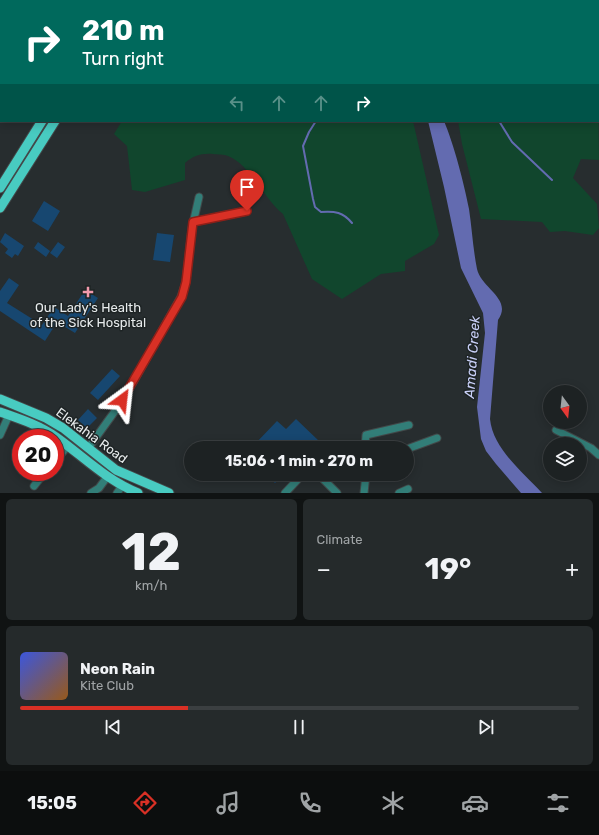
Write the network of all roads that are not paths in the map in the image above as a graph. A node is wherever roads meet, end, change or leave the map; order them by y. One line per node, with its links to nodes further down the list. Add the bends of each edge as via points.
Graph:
1 (41, 122): 3 (main road)
2 (54, 122): 5 (main road)
3 (0, 188)
4 (199, 196): 7 (street)
5 (0, 208)
6 (247, 211): 7 (street)
7 (193, 222): 18 (street, via 182,297 122,400)
8 (0, 399): 18 (main road, Elekahia Road, via 46,418)
9 (0, 412): 10 (main road, Elekahia Road)
10 (9, 415): 13 (street); 16 (main road, Elekahia Road, via 39,427)
11 (409, 425): 15 (street, via 366,435)
12 (556, 430): 20 (street, via 591,448)
13 (0, 435)
14 (437, 438): 17 (street)
15 (366, 441)
16 (68, 446): 19 (street); 21 (main road, Elekahia Road)
17 (414, 446)
18 (89, 447): 31 (main road, Elekahia Road, via 116,470)
19 (64, 451)
20 (599, 455)
21 (107, 477): 27 (main road, Elekahia Road); 29 (street, via 99,488)
22 (38, 481): 26 (street)
23 (296, 481): 32 (street)
24 (325, 481): 33 (street)
25 (365, 481): 34 (street)
26 (34, 486)
27 (119, 489): 30 (main road, Elekahia Road)
28 (408, 489): 35 (street)
29 (91, 493)
30 (138, 493)
31 (169, 493)
32 (285, 493)
33 (337, 493)
34 (364, 493)
35 (399, 493)

